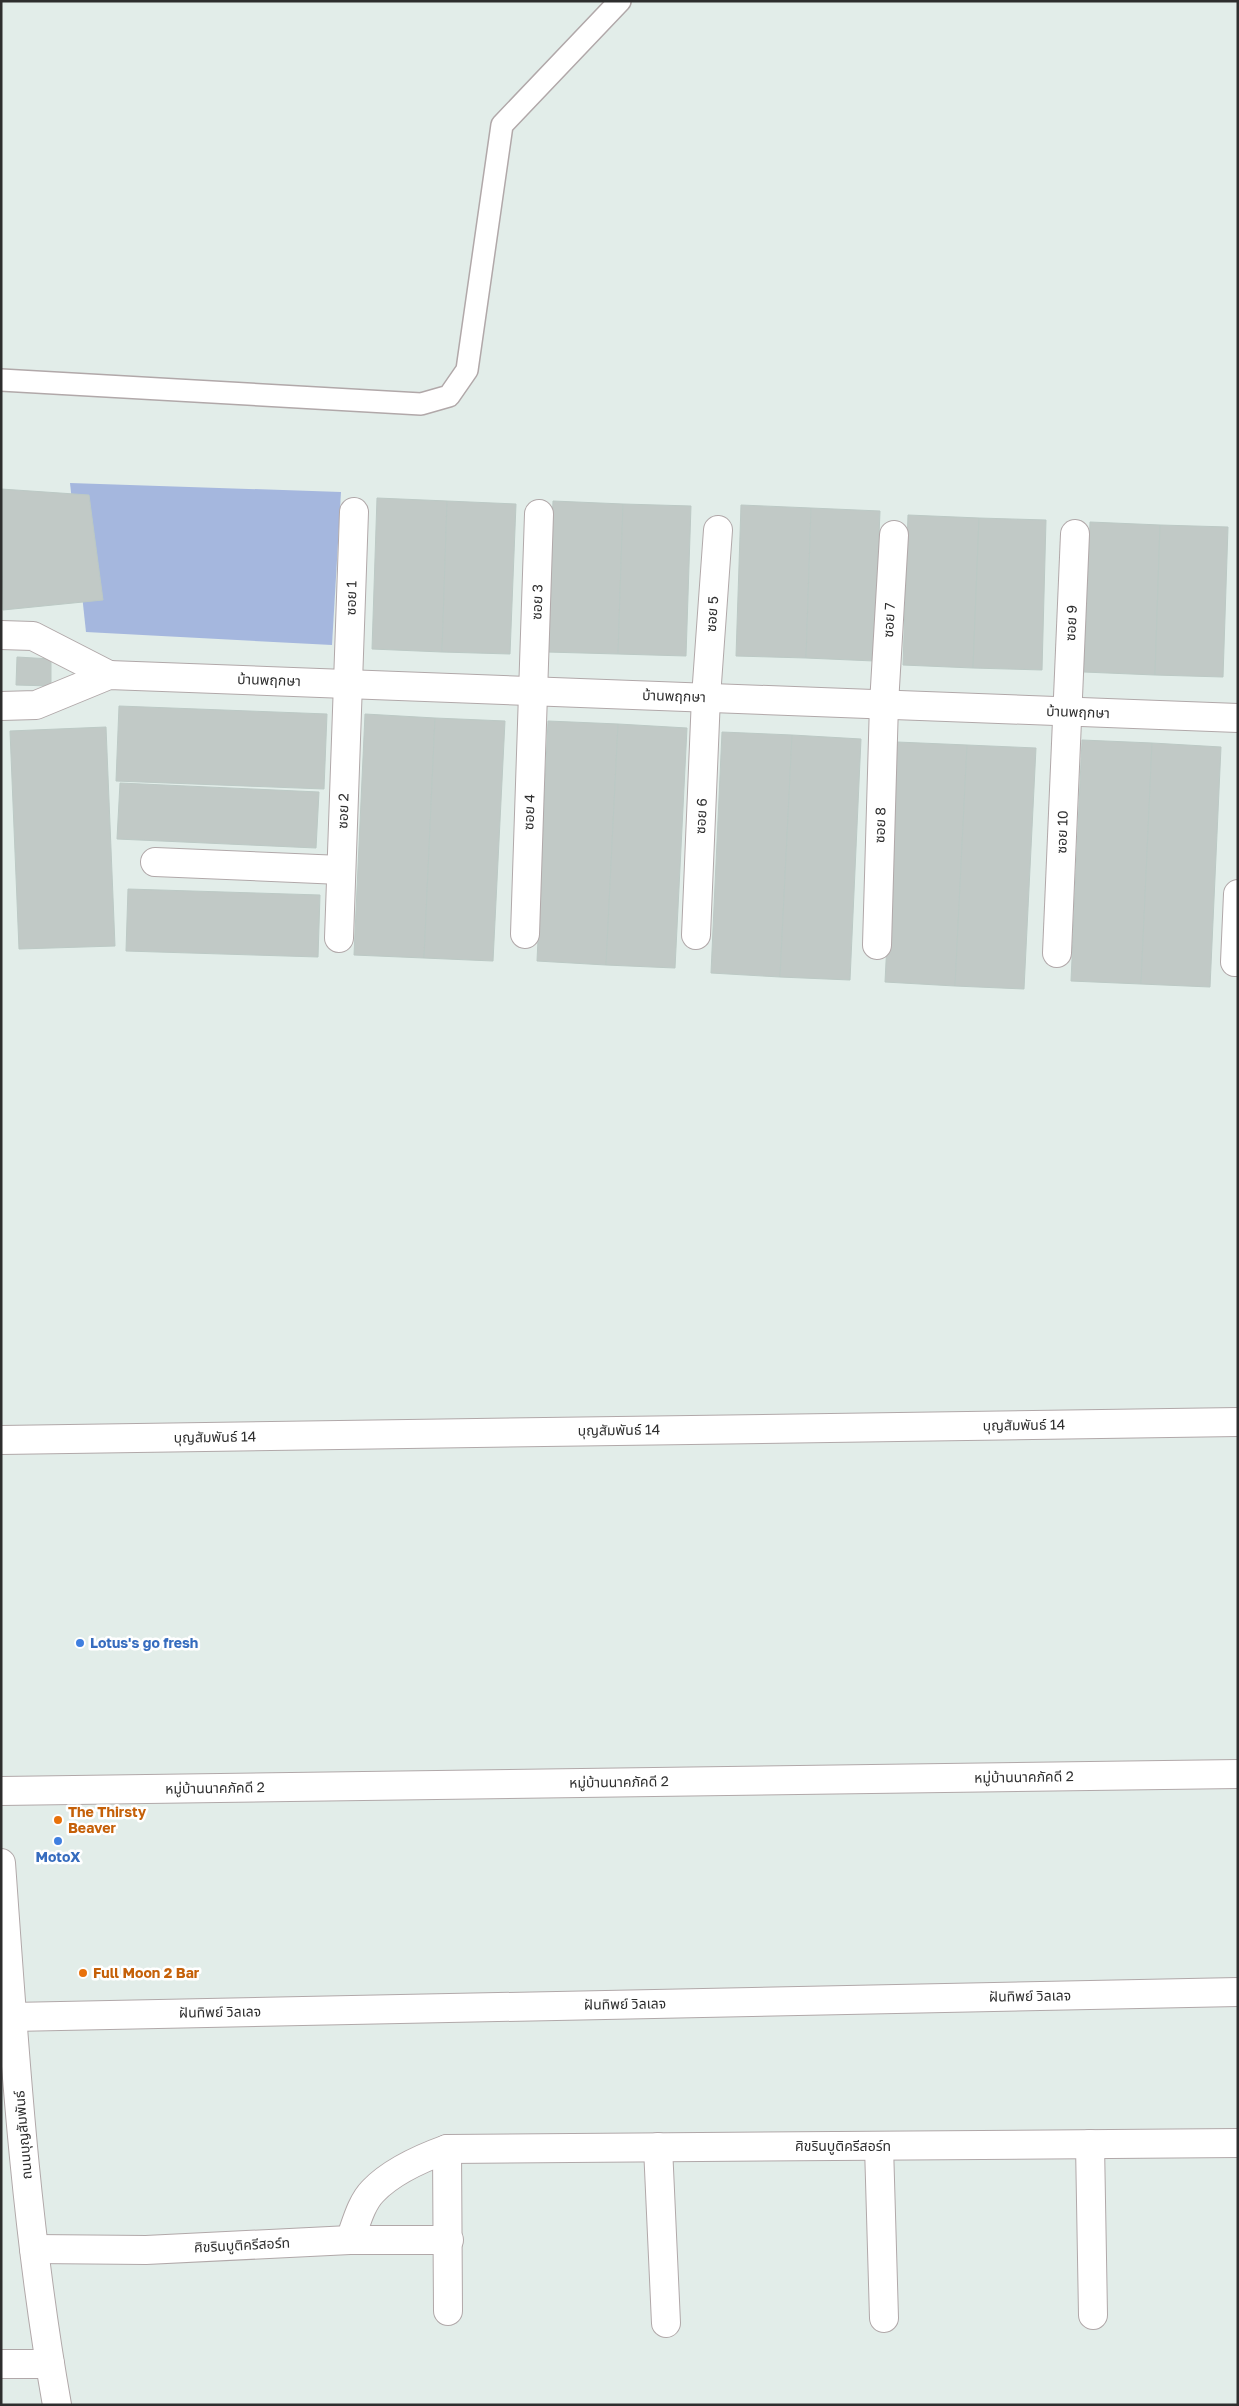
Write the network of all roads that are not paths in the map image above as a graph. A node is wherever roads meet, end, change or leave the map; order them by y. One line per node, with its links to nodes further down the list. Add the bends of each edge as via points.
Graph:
1 (620, 1): 2 (lane, via 502,125 467,370 449,396 421,404)
2 (1, 380)
3 (354, 512): 10 (street, ซอย 1)
4 (539, 514): 11 (street, ซอย 3)
5 (718, 530): 12 (street, ซอย 5)
6 (1075, 534): 15 (street, ซอย 9)
7 (894, 535): 13 (street, ซอย 7)
8 (1, 635): 9 (street, บ้านพฤกษา, via 33,636)
9 (109, 675): 10 (street, บ้านพฤกษา); 14 (street, บ้านพฤกษา, via 36,705)
10 (348, 683): 11 (street, บ้านพฤกษา); 18 (street, ซอย 2)
11 (534, 691): 12 (street, บ้านพฤกษา); 20 (street, ซอย 4)
12 (706, 697): 13 (street, บ้านพฤกษา); 21 (street, ซอย 6)
13 (884, 704): 15 (street, บ้านพฤกษา); 23 (street, ซอย 8)
14 (1, 706)
15 (1066, 711): 16 (street, บ้านพฤกษา); 24 (street, ซอย 10)
16 (1238, 718)
17 (155, 862): 18 (street)
18 (341, 870): 22 (street, ซอย 2)
19 (1238, 894): 25 (street)
20 (525, 934)
21 (696, 935)
22 (339, 938)
23 (877, 945)
24 (1057, 952)
25 (1235, 962)
26 (1238, 1422): 27 (street, บุญสัมพันธ์ 14)
27 (1, 1440)
28 (1238, 1774): 29 (street, หมู่บ้านนาคภัคดี 2)
29 (1, 1791)
30 (1, 1863): 31 (street, ถนนบุญสัมพันธ์)
31 (4, 1947): 33 (street, ถนนบุญสัมพันธ์)
32 (1238, 1992): 33 (street, ฝันทิพย์ วิลเลจ)
33 (12, 2017): 41 (street, ถนนบุญสัมพันธ์)
34 (1238, 2143): 35 (street, ศิขรินบูติครีสอร์ท)
35 (1090, 2144): 36 (street, ศิขรินบูติครีสอร์ท); 43 (street)
36 (879, 2146): 37 (street, ศิขรินบูติครีสอร์ท); 44 (street)
37 (658, 2147): 38 (street, ศิขรินบูติครีสอร์ท); 45 (street)
38 (447, 2149): 39 (street, ศิขรินบูติครีสอร์ท, via 419,2159 372,2191); 40 (street)
39 (350, 2240): 40 (street, ศิขรินบูติครีสอร์ท); 41 (street, ศิขรินบูติครีสอร์ท, via 146,2250)
40 (449, 2240): 42 (street)
41 (34, 2249): 47 (street, ถนนบุญสัมพันธ์)
42 (448, 2311)
43 (1093, 2315)
44 (884, 2318)
45 (666, 2323)
46 (1, 2364): 47 (street)
47 (50, 2364): 48 (street, ถนนบุญสัมพันธ์)
48 (57, 2405)

